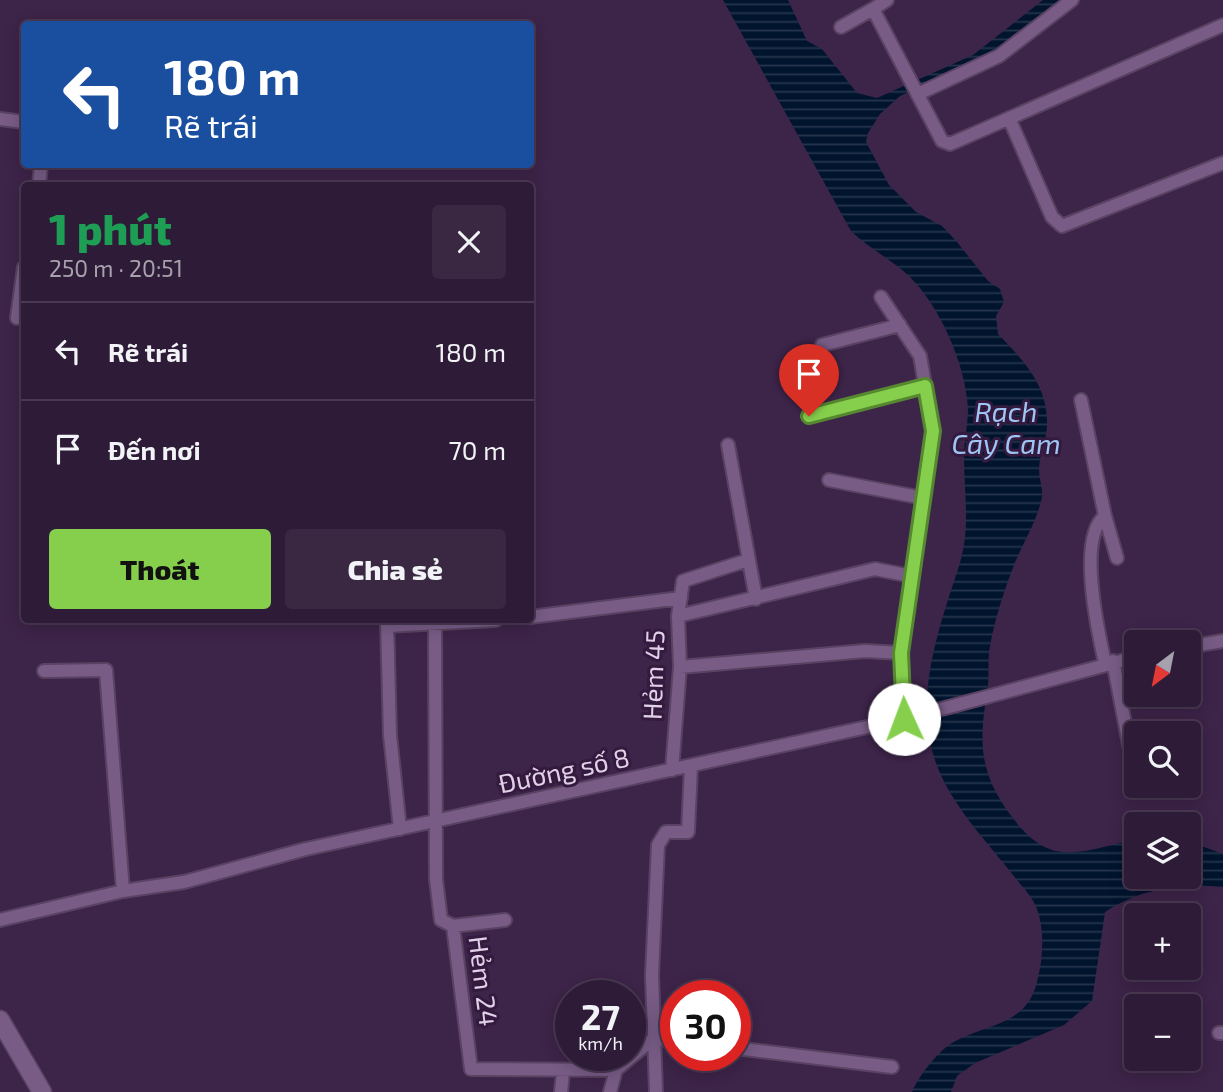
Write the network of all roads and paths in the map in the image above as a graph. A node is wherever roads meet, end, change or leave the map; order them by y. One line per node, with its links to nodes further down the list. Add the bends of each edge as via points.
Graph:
1 (887, 0): 3 (street)
2 (1072, 0): 6 (street, via 999,57)
3 (873, 9): 5 (street); 6 (street)
4 (1223, 24): 7 (street)
5 (841, 27)
6 (920, 93): 7 (street, via 942,141 950,144)
7 (1009, 118): 10 (street, via 1052,217 1062,226)
8 (0, 119): 9 (street)
9 (21, 121)
10 (1223, 163)
11 (21, 289): 13 (street)
12 (881, 297): 14 (street)
13 (17, 318)
14 (900, 325): 15 (street); 16 (street, via 919,356)
15 (822, 345)
16 (925, 386): 18 (street); 21 (street, via 933,431)
17 (1081, 400): 22 (street)
18 (809, 416)
19 (728, 445): 24 (street)
20 (829, 481): 21 (street)
21 (923, 498): 25 (street)
22 (1105, 516): 23 (street); 37 (street, via 1094,531 1092,585)
23 (1117, 558)
24 (748, 560): 26 (street, Hẻm 45, via 683,581); 27 (street)
25 (911, 576): 27 (street, via 875,569); 35 (street)
26 (681, 598): 28 (street); 29 (street, Hẻm 45)
27 (756, 598): 29 (street)
28 (534, 616)
29 (678, 616): 38 (street, Hẻm 45)
30 (387, 623): 32 (street); 45 (street, via 390,735)
31 (450, 623): 32 (street)
32 (435, 624): 44 (street, via 438,787)
33 (1223, 641): 34 (street)
34 (1201, 645)
35 (901, 653): 38 (street, via 864,651); 40 (street)
36 (1124, 659): 37 (street, Đường số 8)
37 (1109, 662): 40 (street, Đường số 8); 41 (street)
38 (680, 667): 43 (street, Hẻm 45)
39 (44, 671): 46 (street, via 106,670)
40 (908, 718): 42 (street, Đường số 8)
41 (1124, 726)
42 (691, 766): 43 (street, Đường số 8); 51 (street, via 688,832 666,832 658,845)
43 (672, 770): 44 (street, Đường số 8)
44 (434, 823): 45 (street, Đường số 8); 49 (street, Hẻm 24, via 440,920)
45 (400, 829): 46 (street, Đường số 8, via 184,882)
46 (124, 891): 47 (street, Đường số 8)
47 (0, 920)
48 (505, 920): 49 (street)
49 (453, 926): 58 (street, Hẻm 24, via 471,1069)
50 (0, 1020): 59 (street)
51 (654, 1038): 52 (street); 53 (street); 62 (street)
52 (660, 1039)
53 (646, 1045)
54 (751, 1050): 55 (street)
55 (892, 1067)
56 (590, 1071): 58 (street)
57 (616, 1071): 61 (street)
58 (563, 1072): 60 (street)
59 (42, 1092)
60 (561, 1092)
61 (610, 1092)
62 (656, 1092)

